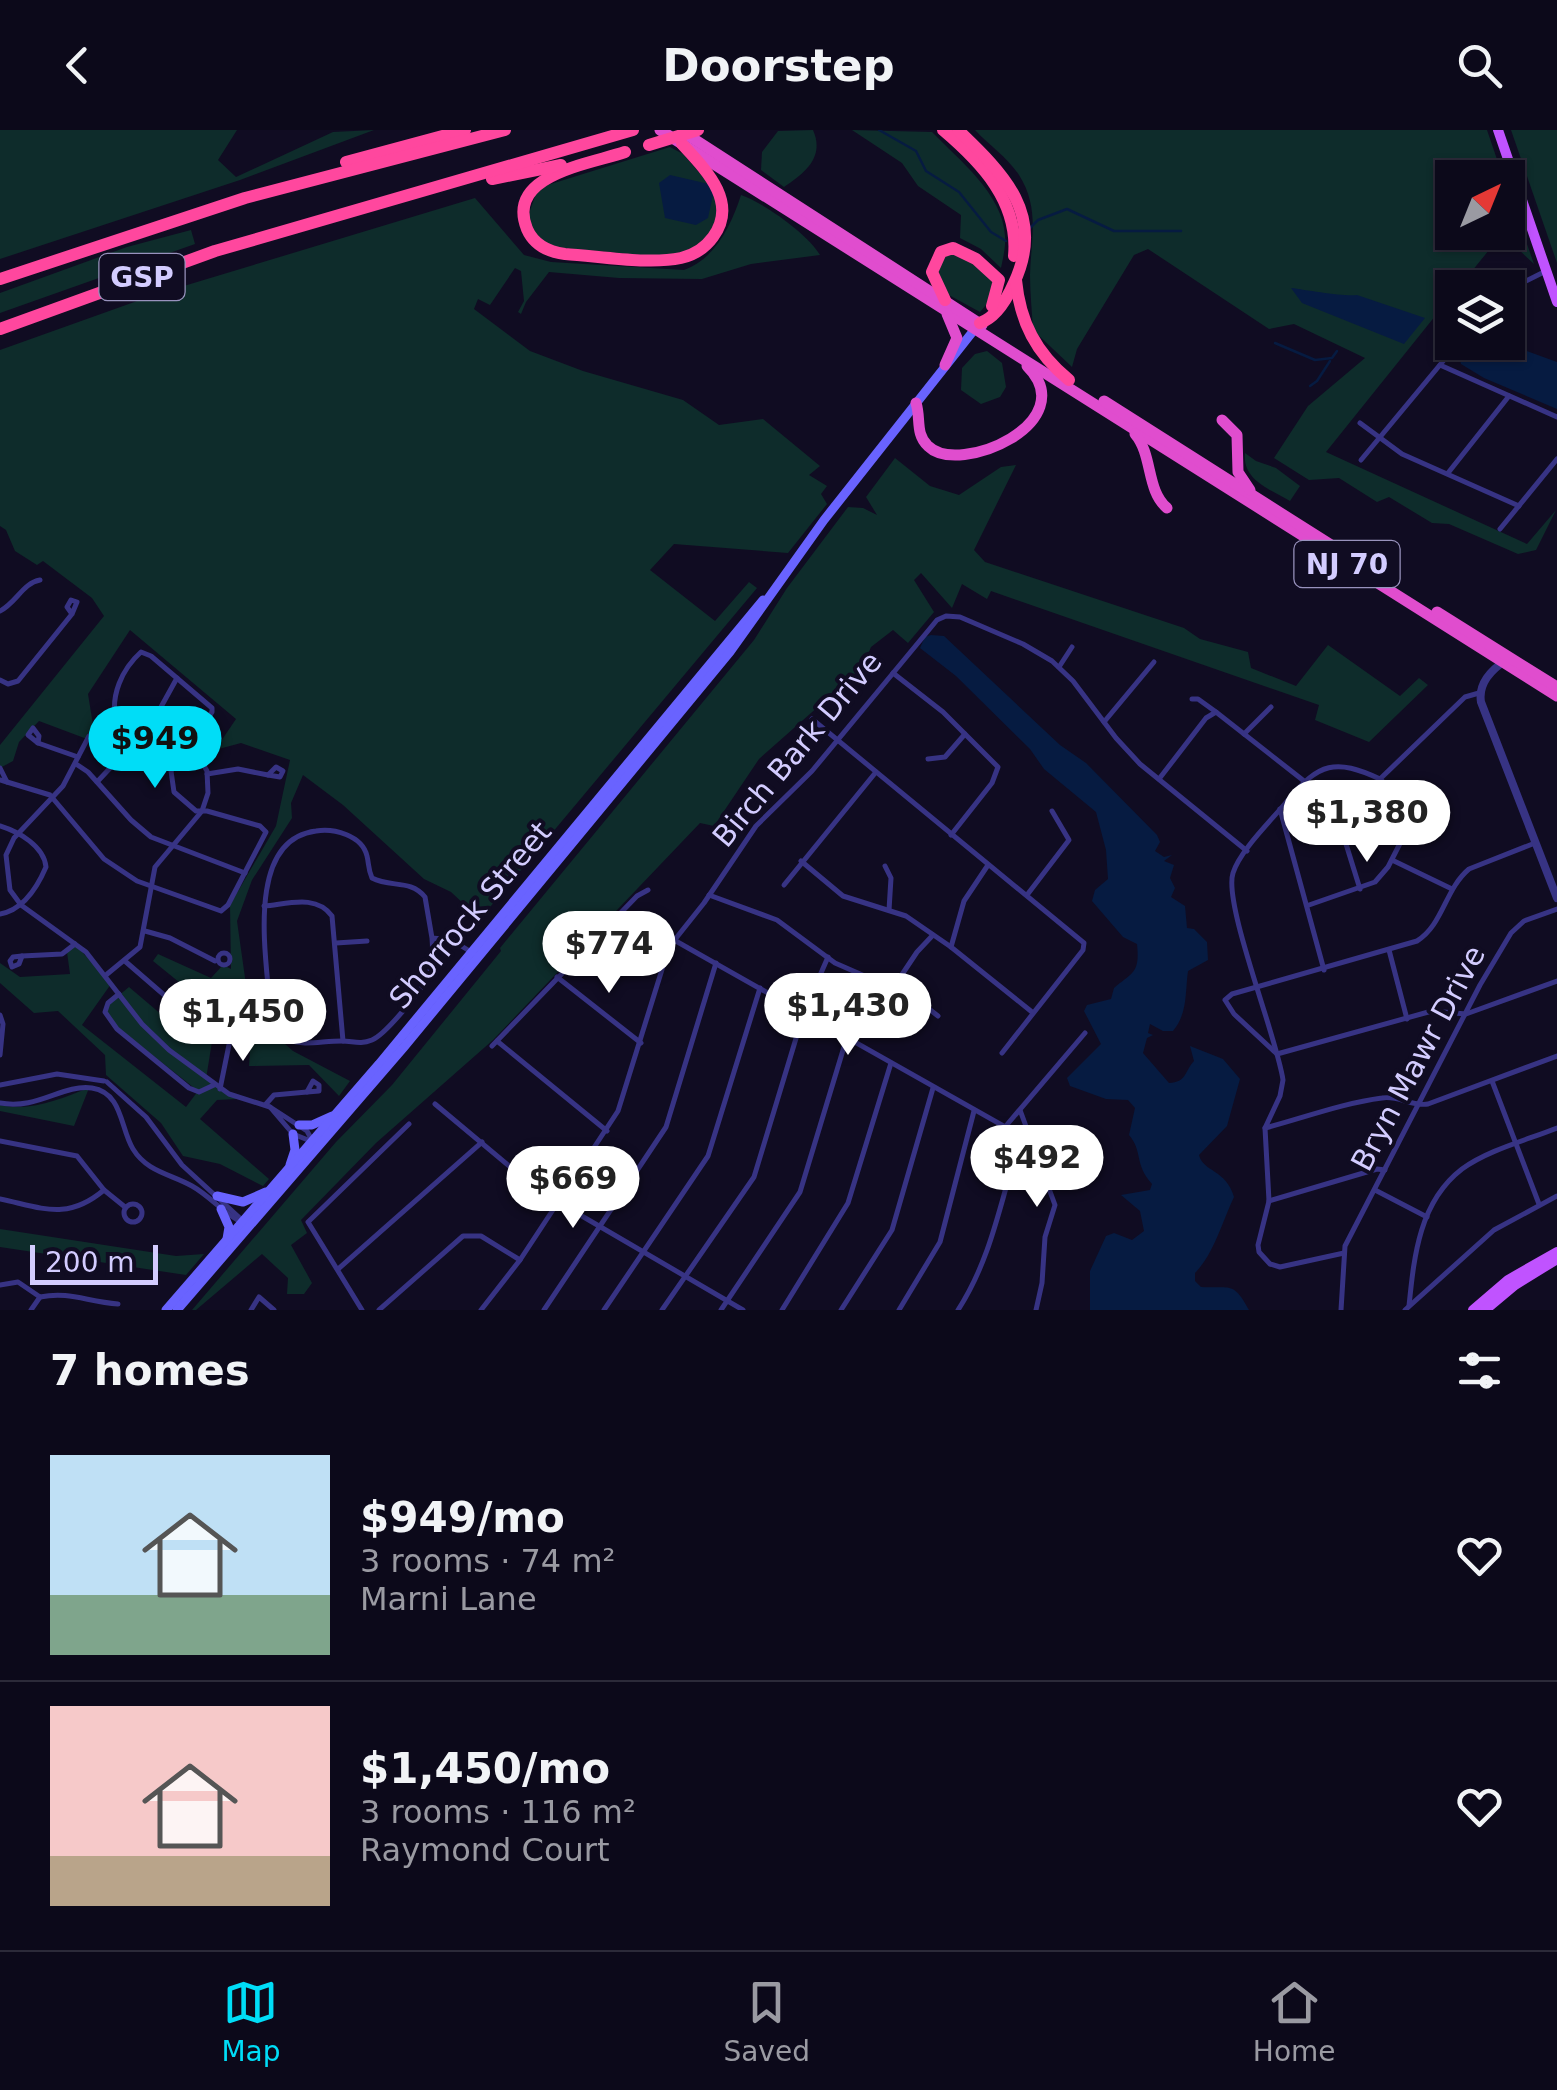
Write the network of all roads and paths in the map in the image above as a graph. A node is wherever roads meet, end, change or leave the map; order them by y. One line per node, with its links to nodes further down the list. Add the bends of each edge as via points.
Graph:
1 (436, 130): 11 (highway)
2 (464, 130): 11 (highway)
3 (505, 130): 14 (highway, GSP)
4 (633, 130): 13 (highway, GSP)
5 (660, 130): 10 (highway, NJ 70)
6 (698, 130): 12 (highway, bridge)
7 (942, 130): 21 (highway, via 1008,204 1014,259)
8 (958, 130): 17 (highway, via 1001,172 1018,200 1024,234)
9 (1498, 130): 15 (main road)
10 (681, 137): 12 (highway, via 721,198 719,226 702,249 670,259 558,254 540,246 524,216 536,185); 20 (highway, NJ 70)
11 (404, 146): 14 (highway)
12 (625, 152): 13 (highway)
13 (445, 184): 23 (highway, GSP, via 216,251)
14 (246, 198): 16 (highway, GSP)
15 (1547, 270): 18 (street); 19 (main road)
16 (0, 279)
17 (1016, 279): 22 (highway, via 990,320); 28 (highway, via 1019,307 1038,350)
18 (1525, 281)
19 (1557, 302)
20 (945, 305): 21 (highway, via 932,272 941,252 954,248 999,280); 22 (highway, NJ 70); 27 (highway, via 956,332)
21 (992, 306): 22 (highway)
22 (977, 326): 24 (highway, NJ 70); 27 (main road, Shorrock Street); 28 (highway, NJ 70)
23 (0, 329)
24 (1013, 353): 30 (highway, via 1042,392 1036,418 1022,432 971,454 946,456 922,440); 34 (highway, NJ 70)
25 (1443, 360): 26 (street)
26 (1440, 364): 29 (street); 35 (street)
27 (946, 365): 30 (main road, Shorrock Street)
28 (1069, 380): 39 (highway, NJ 70)
29 (1509, 396): 31 (street); 38 (street)
30 (916, 402): 44 (main road, Shorrock Street)
31 (1557, 417)
32 (1222, 420): 39 (highway, via 1236,432 1238,472)
33 (1360, 423): 35 (street)
34 (1129, 427): 41 (highway, via 1148,454); 48 (highway, NJ 70)
35 (1380, 438): 37 (street); 38 (street)
36 (1557, 459): 40 (street)
37 (1361, 460)
38 (1448, 473): 40 (street)
39 (1256, 498): 48 (highway, NJ 70)
40 (1519, 506): 42 (street)
41 (1167, 508)
42 (1500, 528)
43 (40, 580): 45 (street)
44 (769, 596): 113 (main road, Shorrock Street); 123 (main road, Shorrock Street)
45 (0, 610)
46 (72, 614): 53 (street, via 18,682)
47 (1072, 647): 50 (street)
48 (1505, 660): 54 (highway, NJ 70); 55 (street); 56 (highway, NJ 70)
49 (1154, 662): 62 (street)
50 (1059, 667): 51 (street, Birch Bark Drive, via 1023,644 953,616 937,620); 62 (street, Birch Bark Drive)
51 (893, 673): 64 (street); 66 (street, Birch Bark Drive)
52 (177, 678): 61 (street, via 151,656 138,654 116,690); 63 (street); 68 (street, via 212,708)
53 (0, 680)
54 (1557, 687)
55 (1480, 693): 76 (street, via 1465,698); 89 (street)
56 (1557, 696)
57 (1192, 698): 59 (street)
58 (1270, 707): 65 (street)
59 (1216, 712): 65 (street); 75 (street)
60 (812, 719): 66 (street)
61 (116, 721): 63 (street); 70 (street, via 94,731)
62 (1104, 722): 75 (street, Birch Bark Drive)
63 (148, 723): 68 (street); 79 (street)
64 (966, 734): 69 (street, via 944,756); 88 (street, via 998,767 998,776)
65 (1244, 734): 78 (street)
66 (838, 740): 72 (street); 104 (street, Birch Bark Drive, via 756,826)
67 (38, 743): 70 (street)
68 (189, 744): 73 (street); 83 (street, via 170,781 183,802)
69 (928, 759)
70 (77, 760): 79 (street); 80 (street)
71 (0, 768): 77 (street)
72 (876, 772): 88 (street); 94 (street)
73 (207, 774): 74 (street, via 238,769); 83 (street)
74 (268, 775)
75 (1159, 779): 92 (street, Birch Bark Drive)
76 (1380, 779): 78 (street, via 1337,766); 85 (street)
77 (4, 781): 80 (street)
78 (1304, 781): 82 (street)
79 (98, 782): 91 (street, via 130,820)
80 (52, 798): 87 (street); 100 (street, via 104,859)
81 (1442, 802): 85 (street)
82 (1280, 809): 92 (street); 109 (street)
83 (202, 811): 91 (street); 98 (street, via 266,832)
84 (1052, 811): 105 (street, via 1068,840)
85 (1416, 812): 93 (street)
86 (0, 826): 87 (street)
87 (18, 834): 97 (street); 107 (street, via 46,860)
88 (950, 835): 95 (street)
89 (1536, 843): 101 (street, via 1469,870); 106 (street)
90 (1346, 844): 103 (street)
91 (170, 846): 98 (street); 100 (street)
92 (1246, 850): 133 (street, via 1233,871 1232,891)
93 (1392, 860): 101 (street); 103 (street)
94 (801, 861): 99 (street); 111 (street, via 843,896)
95 (988, 865): 105 (street); 121 (street, via 964,901)
96 (885, 866): 111 (street)
97 (3, 868): 107 (street)
98 (245, 874): 100 (street, via 221,912)
99 (784, 884)
100 (151, 886): 114 (street)
101 (1453, 889): 122 (street, via 1423,937)
102 (648, 890): 131 (street)
103 (1360, 890): 109 (street)
104 (710, 895): 117 (street, Birch Bark Drive); 125 (street, via 777,920)
105 (1027, 895): 139 (street, via 1084,943)
106 (1557, 898)
107 (22, 905): 112 (street); 120 (street)
108 (264, 906): 116 (street, via 269,874 289,843 316,831 340,832 364,848 372,878 421,891); 119 (street, via 322,905 332,916); 148 (street, via 274,1023 298,1044)
109 (1308, 906): 129 (street)
110 (1557, 908): 140 (street, Bryn Mawr Drive, via 1510,933)
111 (889, 910): 115 (street)
112 (0, 914)
113 (512, 917): 123 (main road); 137 (main road, Shorrock Street)
114 (144, 931): 126 (street); 127 (street)
115 (934, 934): 121 (street); 135 (street)
116 (432, 938): 123 (street); 148 (street, via 427,978 390,1023 374,1039)
117 (674, 940): 128 (street); 149 (street, Birch Bark Drive)
118 (367, 941): 119 (street)
119 (336, 943): 148 (street)
120 (75, 944): 124 (street, via 62,954); 130 (street)
121 (951, 947): 139 (street)
122 (1389, 950): 129 (street); 143 (street)
123 (471, 952): 137 (main road); 169 (main road, Shorrock Street)
124 (22, 956)
125 (828, 957): 135 (street); 138 (street)
126 (215, 960)
127 (126, 962): 130 (street); 144 (street)
128 (716, 963): 134 (street); 199 (street, via 666,1127)
129 (1324, 970): 133 (street)
130 (106, 976): 136 (street)
131 (557, 976): 149 (street); 176 (street, via 495,1044)
132 (1557, 981): 140 (street)
133 (1258, 987): 151 (street); 151 (street, via 1227,996 1226,1004)
134 (760, 988): 138 (street); 203 (street, via 712,1148)
135 (893, 988): 142 (street)
136 (119, 994): 158 (street, via 142,1024); 158 (street, via 104,1012 118,1028 193,1090)
137 (444, 999): 169 (main road, Shorrock Street)
138 (804, 1012): 147 (street); 207 (street, via 760,1165)
139 (1032, 1012): 150 (street)
140 (1466, 1014): 143 (street); 167 (street, Bryn Mawr Drive)
141 (0, 1015): 152 (street)
142 (938, 1016)
143 (1407, 1019): 151 (street)
144 (193, 1020)
145 (232, 1030): 158 (street)
146 (1084, 1033): 168 (street)
147 (847, 1038): 154 (street); 210 (street, via 800,1192)
148 (344, 1041)
149 (641, 1043): 176 (street, Birch Bark Drive)
150 (1002, 1053)
151 (1278, 1054): 173 (street, via 1283,1088)
152 (0, 1055)
153 (1557, 1056): 156 (street)
154 (890, 1063): 159 (street); 226 (street, via 848,1203)
155 (72, 1074): 157 (street); 160 (street); 161 (street)
156 (1492, 1081): 167 (street); 182 (street)
157 (0, 1085)
158 (217, 1087): 166 (street)
159 (933, 1088): 170 (street); 227 (street, via 892,1230)
160 (119, 1090): 163 (street); 188 (street, via 182,1165)
161 (72, 1091): 163 (street, via 94,1088); 164 (street, via 36,1103)
162 (307, 1092): 166 (street, via 274,1096)
163 (112, 1099): 195 (street, via 140,1158)
164 (0, 1102)
165 (435, 1104): 180 (street)
166 (268, 1106): 175 (street)
167 (1418, 1106): 173 (street, via 1380,1098); 183 (street, Bryn Mawr Drive)
168 (1020, 1110): 172 (street); 181 (street)
169 (344, 1111): 175 (main road); 179 (main road); 184 (main road, Shorrock Street)
170 (974, 1111): 172 (street); 228 (street, via 940,1242)
171 (409, 1124): 206 (street, via 308,1224)
172 (1004, 1127): 177 (street)
173 (1265, 1128): 191 (street)
174 (1557, 1128): 182 (street)
175 (296, 1129): 179 (street, via 308,1131); 184 (main road)
176 (607, 1131): 192 (street, Birch Bark Drive)
177 (1021, 1137): 181 (street); 229 (street, via 987,1256)
178 (0, 1141): 186 (street, via 77,1156)
179 (313, 1142): 184 (main road)
180 (482, 1142): 192 (street); 206 (street)
181 (1032, 1142): 230 (street, via 1055,1205)
182 (1516, 1145): 193 (street); 196 (street, via 1464,1168)
183 (1385, 1170): 187 (street, Bryn Mawr Drive); 191 (street)
184 (290, 1175): 185 (main road, Shorrock Street); 197 (main road, Shorrock Street)
185 (276, 1184): 188 (main road, via 242,1202); 198 (main road, Shorrock Street)
186 (104, 1190): 190 (street, via 66,1210); 194 (street)
187 (1374, 1190): 196 (street); 202 (street, Bryn Mawr Drive)
188 (218, 1196): 198 (street)
189 (1557, 1196): 193 (street)
190 (0, 1199)
191 (1269, 1201): 202 (street, via 1258,1245 1270,1264)
192 (559, 1202): 199 (street); 205 (street, Birch Bark Drive)
193 (1539, 1204): 212 (street, via 1494,1230)
194 (125, 1207)
195 (221, 1208): 198 (street); 201 (main road, via 229,1227)
196 (1427, 1217): 212 (street)
197 (256, 1222): 198 (street); 200 (main road, Shorrock Street)
198 (243, 1223): 200 (street); 201 (main road, Shorrock Street)
199 (600, 1227): 203 (street); 221 (street)
200 (241, 1238): 215 (main road, Shorrock Street)
201 (223, 1247): 214 (main road, Shorrock Street)
202 (1344, 1252): 231 (street)
203 (643, 1253): 207 (street); 222 (street)
204 (1557, 1255): 232 (main road, via 1516,1274); 233 (main road)
205 (520, 1260): 219 (street, via 481,1236 463,1236); 220 (street, Birch Bark Drive)
206 (338, 1269): 218 (street)
207 (684, 1277): 210 (street); 223 (street)
208 (0, 1285): 209 (street, via 18,1282)
209 (40, 1297): 211 (street, via 64,1293); 213 (street)
210 (727, 1301): 224 (street); 225 (street)
211 (118, 1304)
212 (1407, 1308)
213 (31, 1310)
214 (166, 1310)
215 (178, 1310)
216 (252, 1310): 217 (street, via 259,1296)
217 (274, 1310)
218 (362, 1310)
219 (379, 1310)
220 (481, 1310)
221 (544, 1310)
222 (604, 1310)
223 (662, 1310)
224 (722, 1310)
225 (743, 1310)
226 (782, 1310)
227 (841, 1310)
228 (899, 1310)
229 (958, 1310)
230 (1036, 1310)
231 (1341, 1310)
232 (1473, 1310)
233 (1485, 1310)

